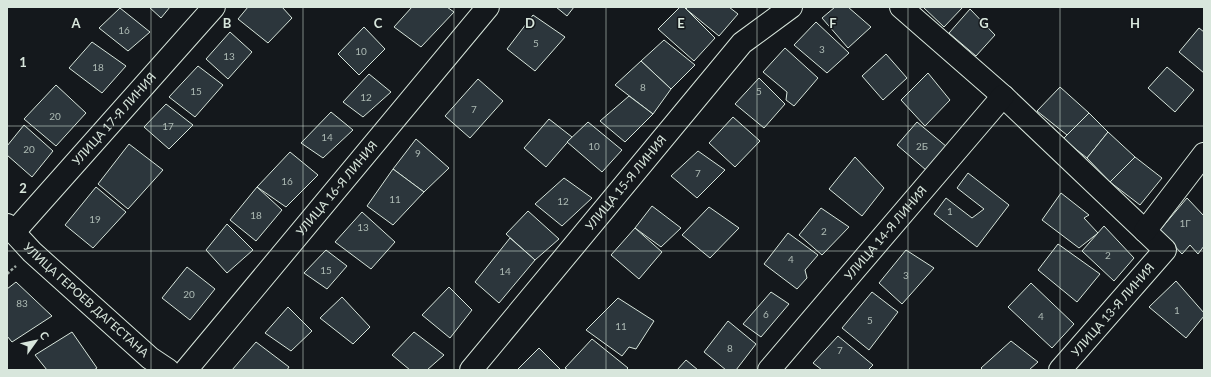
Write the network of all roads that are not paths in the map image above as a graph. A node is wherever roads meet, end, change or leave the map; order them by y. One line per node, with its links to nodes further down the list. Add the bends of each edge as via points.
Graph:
1 (214, 7): 7 (street, УЛИЦА 17-Я ЛИНИЯ)
2 (488, 7): 10 (street, УЛИЦА 16-Я ЛИНИЯ)
3 (791, 7): 11 (street, УЛИЦА 15-Я ЛИНИЯ, via 742,43)
4 (901, 7): 5 (street)
5 (1003, 96): 8 (street); 12 (street, УЛИЦА 14-Я ЛИНИЯ)
6 (1204, 154): 8 (street)
7 (10, 228): 9 (street, УЛИЦА ГЕРОЕВ ДАГЕСТАНА, via 32,252 132,342)
8 (1145, 231): 13 (street, УЛИЦА 13-Я ЛИНИЯ, via 1165,250)
9 (168, 370)
10 (186, 370)
11 (471, 370)
12 (769, 370)
13 (1060, 370)

